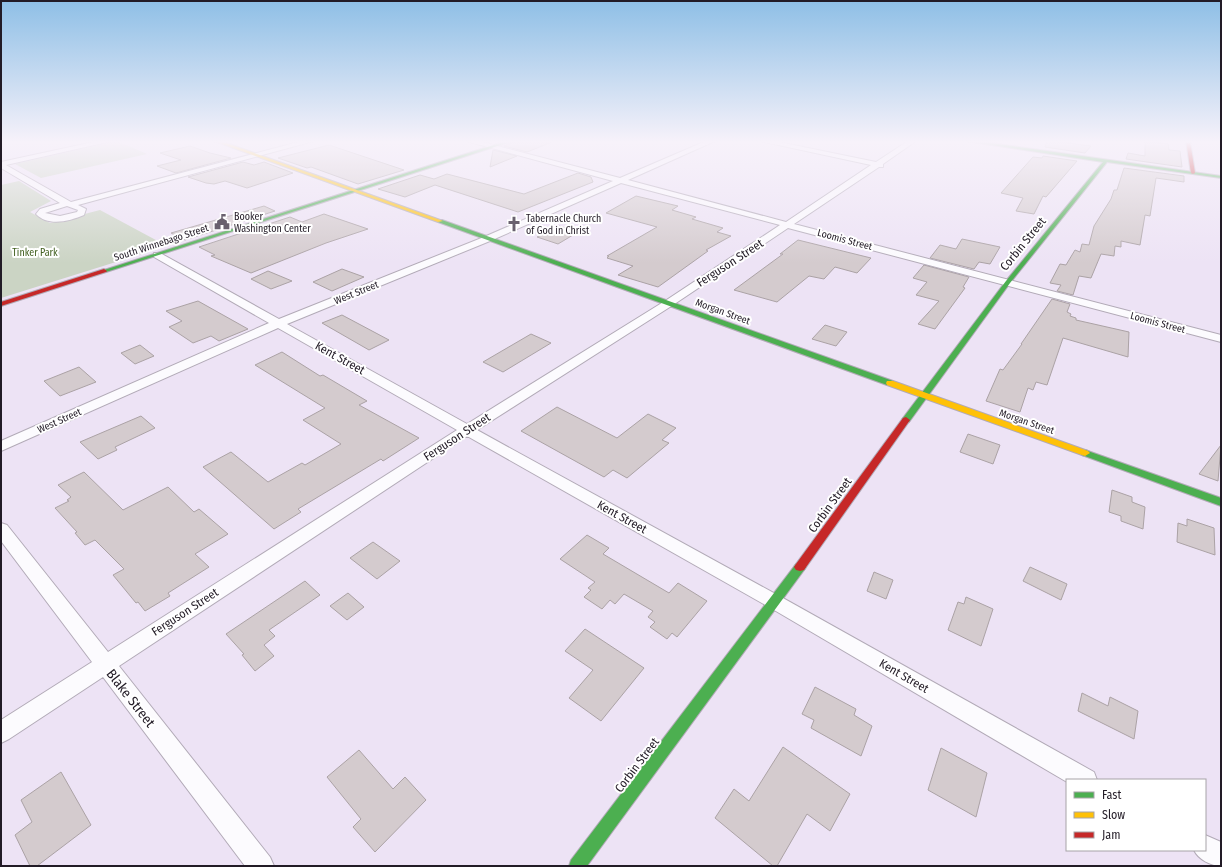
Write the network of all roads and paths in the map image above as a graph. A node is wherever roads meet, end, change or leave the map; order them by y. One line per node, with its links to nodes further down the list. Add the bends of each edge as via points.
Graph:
1 (30, 181): 2 (street, via 69,204)
2 (157, 181)
3 (327, 181): 9 (street, Morgan Street)
4 (385, 181): 9 (street, South Winnebago Street)
5 (617, 181): 11 (street, West Street)
6 (620, 181): 10 (street, Loomis Street)
7 (855, 181): 10 (street, Ferguson Street)
8 (1089, 181): 13 (street, Corbin Street)
9 (354, 191): 11 (street, Morgan Street); 12 (street, South Winnebago Street)
10 (788, 225): 13 (street, Loomis Street); 14 (street, Ferguson Street)
11 (487, 239): 14 (street, Morgan Street); 16 (street, West Street)
12 (157, 255): 15 (street, South Winnebago Street); 16 (street, Kent Street)
13 (1008, 282): 17 (street, Loomis Street); 18 (street, Corbin Street)
14 (669, 303): 18 (street, Morgan Street); 19 (street, Ferguson Street)
15 (1, 304)
16 (279, 324): 19 (street, Kent Street); 20 (street, West Street)
17 (1221, 339)
18 (923, 396): 21 (street, Morgan Street); 23 (street, Corbin Street)
19 (468, 430): 23 (street, Kent Street); 24 (street, Ferguson Street)
20 (1, 446)
21 (1221, 502)
22 (1, 529): 24 (street, Blake Street)
23 (775, 602): 26 (street, Kent Street); 30 (street, Corbin Street)
24 (105, 664): 25 (street, Ferguson Street); 29 (street, Blake Street)
25 (1, 732)
26 (1084, 779)
27 (1206, 848): 28 (street)
28 (1221, 856)
29 (261, 866)
30 (577, 866)

